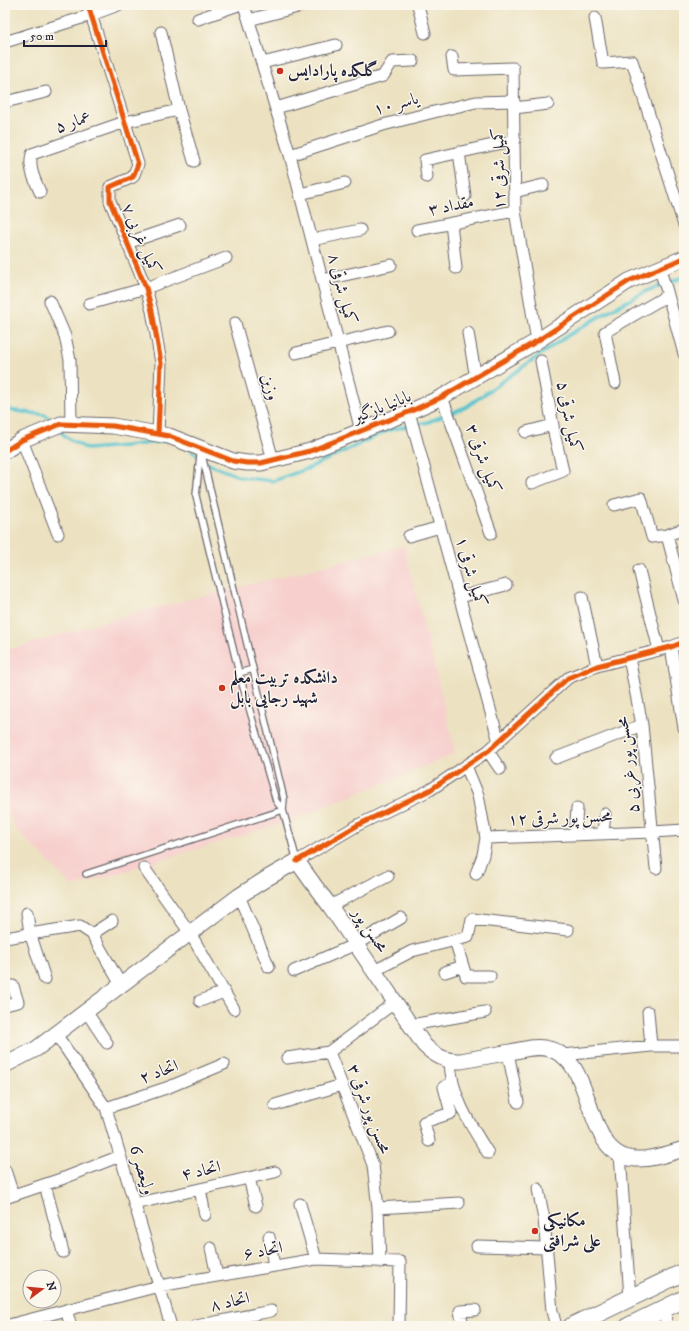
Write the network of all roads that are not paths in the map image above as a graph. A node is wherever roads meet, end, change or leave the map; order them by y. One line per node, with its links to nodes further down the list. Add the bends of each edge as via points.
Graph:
1 (118, 5): 7 (street)
2 (238, 5): 6 (street)
3 (244, 5): 10 (street, کمیل شرقی ۸)
4 (305, 5): 10 (street)
5 (418, 5): 12 (street)
6 (212, 9): 9 (street)
7 (89, 10): 13 (street); 24 (street, کمیل غربی ۷)
8 (595, 18): 39 (street, via 603,63 632,61)
9 (198, 19)
10 (249, 20): 17 (street, کمیل شرقی ۸)
11 (161, 32): 23 (street)
12 (425, 33)
13 (5, 42)
14 (336, 45): 17 (street)
15 (452, 57): 21 (street, کمیل شرقی ۱۲, via 454,70 514,68)
16 (413, 61): 22 (street, via 392,62 383,76)
17 (262, 64): 22 (street, کمیل شرقی ۸)
18 (46, 92): 19 (street)
19 (5, 102)
20 (548, 104): 21 (street, یاسر ۱۰)
21 (514, 105): 25 (street, کمیل شرقی ۱۲); 27 (street, یاسر ۱۰, via 476,102 383,125)
22 (276, 108): 27 (street, کمیل شرقی ۸)
23 (179, 110): 24 (street, عمار ۵); 28 (street)
24 (125, 122): 32 (street, عمار ۵, via 32,154 31,169); 43 (street, کمیل غربی ۷, via 138,164 133,178 110,188 110,201)
25 (515, 140): 26 (street); 33 (street, کمیل شرقی ۱۲)
26 (459, 152): 29 (street, via 426,160); 35 (street)
27 (290, 155): 34 (street, کمیل شرقی ۸)
28 (194, 161)
29 (427, 177)
30 (345, 183): 34 (street)
31 (543, 185): 33 (street)
32 (40, 192)
33 (514, 192): 36 (street, کمیل شرقی ۱۲)
34 (300, 194): 42 (street, کمیل شرقی ۸)
35 (465, 196)
36 (515, 211): 37 (street, مقداد ۳); 56 (street, کمیل شرقی ۱۲)
37 (451, 223): 41 (street, مقداد ۳); 47 (street)
38 (180, 226): 43 (street)
39 (684, 226)
40 (360, 230): 42 (street)
41 (417, 230)
42 (312, 240): 48 (street, کمیل شرقی ۸)
43 (127, 243): 50 (street, کمیل غربی ۷)
44 (226, 258): 50 (street)
45 (684, 258): 49 (main road, بابانیا بازگیر)
46 (391, 265): 48 (street)
47 (456, 268)
48 (322, 280): 57 (street, کمیل شرقی ۸)
49 (664, 282): 56 (main road, بابانیا بازگیر, via 630,281); 59 (street); 62 (street, via 605,332)
50 (146, 288): 52 (street); 69 (street, کمیل غربی ۷, via 161,363)
51 (50, 301): 65 (street, via 64,336 70,360)
52 (89, 304)
53 (235, 323): 73 (street, وزین)
54 (388, 331): 57 (street)
55 (468, 333): 61 (street)
56 (537, 341): 61 (main road, بابانیا بازگیر)
57 (339, 344): 58 (street); 67 (street, کمیل شرقی ۸)
58 (296, 354)
59 (684, 354)
60 (541, 360): 66 (street, کمیل شرقی ۵)
61 (476, 378): 63 (main road, بابانیا بازگیر)
62 (615, 383)
63 (442, 397): 64 (main road, بابانیا بازگیر); 78 (street, کمیل شرقی ۳)
64 (409, 412): 67 (main road, بابانیا بازگیر); 76 (street, کمیل شرقی ۱)
65 (66, 424): 69 (main road, بابانیا بازگیر, via 113,426); 70 (main road)
66 (553, 425): 68 (street); 74 (street, کمیل شرقی ۵, via 563,471)
67 (361, 431): 73 (main road, بابانیا بازگیر, via 310,451)
68 (526, 432)
69 (158, 434): 71 (main road, بابانیا بازگیر)
70 (28, 437): 72 (main road); 79 (street)
71 (201, 449): 73 (main road, بابانیا بازگیر, via 233,461 261,463); 92 (lane); 93 (lane, via 196,496)
72 (5, 451)
73 (273, 460)
74 (532, 483)
75 (614, 505): 80 (street, via 641,498 652,537)
76 (440, 527): 81 (street); 84 (street, کمیل شرقی ۱)
77 (684, 529): 80 (street)
78 (491, 533)
79 (58, 534)
80 (667, 535): 86 (street)
81 (409, 536)
82 (640, 570): 89 (street)
83 (506, 585): 84 (street)
84 (460, 597): 96 (street, کمیل شرقی ۱)
85 (582, 597): 91 (street)
86 (684, 600)
87 (684, 642): 88 (street)
88 (671, 647): 89 (street); 95 (street)
89 (659, 650): 90 (street)
90 (629, 658): 91 (street); 94 (street, محسن پور غربی ۵)
91 (597, 666): 96 (street, via 568,678)
92 (253, 668): 93 (lane); 102 (lane, via 284,799)
93 (239, 673): 102 (lane, via 276,801)
94 (642, 725): 98 (street); 105 (street, محسن پور غربی ۵)
95 (684, 728)
96 (499, 742): 97 (street)
97 (488, 752): 99 (street); 100 (street)
98 (556, 758)
99 (466, 766): 108 (street, via 478,795); 109 (street, via 430,790 358,826)
100 (500, 769)
101 (578, 808): 107 (street)
102 (283, 810): 109 (lane); 112 (lane)
103 (605, 814): 106 (street)
104 (684, 830): 105 (street, محسن پور شرقی ۱۲)
105 (653, 832): 106 (street, محسن پور شرقی ۱۲); 111 (street, محسن پور غربی ۵)
106 (603, 833): 107 (street, محسن پور شرقی ۱۲)
107 (575, 835): 108 (street, محسن پور شرقی ۱۲)
108 (486, 838): 113 (street)
109 (297, 861): 115 (main road); 116 (main road, محسن پور)
110 (144, 868): 122 (street)
111 (656, 868)
112 (86, 874)
113 (476, 874)
114 (388, 876): 116 (street)
115 (239, 896): 122 (main road); 128 (street)
116 (330, 906): 126 (main road, محسن پور)
117 (27, 912): 121 (street)
118 (401, 918): 126 (street)
119 (112, 921): 123 (street)
120 (568, 930): 125 (street, via 472,919 468,938)
121 (30, 933): 123 (street, via 80,926); 124 (street); 133 (street)
122 (190, 933): 134 (main road); 136 (street)
123 (92, 934): 134 (street)
124 (5, 938)
125 (456, 940): 127 (street); 130 (street, via 412,951)
126 (356, 944): 129 (street); 130 (main road, محسن پور)
127 (463, 966): 131 (street); 132 (street, via 466,976)
128 (269, 967)
129 (294, 971)
130 (374, 971): 138 (main road, محسن پور)
131 (445, 972)
132 (490, 976)
133 (45, 979)
134 (121, 985): 141 (main road)
135 (13, 986): 139 (street, via 18,1002)
136 (224, 992): 137 (street); 140 (street)
137 (200, 1001)
138 (395, 1002): 144 (main road, محسن پور); 149 (street, محسن پور شرقی ۳)
139 (5, 1005)
140 (234, 1009)
141 (86, 1011): 145 (main road); 146 (street)
142 (485, 1012): 144 (street)
143 (648, 1012): 147 (street)
144 (411, 1025): 153 (main road, محسن پور, via 430,1051)
145 (56, 1034): 155 (main road, via 27,1054); 160 (street, ولیعصر 6)
146 (106, 1043)
147 (651, 1046): 148 (street); 151 (street)
148 (684, 1046)
149 (329, 1052): 152 (street); 157 (street, محسن پور شرقی ۳)
150 (508, 1053): 151 (main road, محسن پور, via 539,1047); 153 (main road, محسن پور, via 462,1061); 158 (street)
151 (563, 1055): 164 (main road, via 574,1068 604,1139)
152 (287, 1058)
153 (450, 1060): 156 (street)
154 (224, 1064): 160 (street, اتحاد ۲, via 169,1087)
155 (5, 1065)
156 (452, 1083): 161 (street, via 444,1087 450,1113 424,1122); 163 (street, via 464,1114)
157 (342, 1085): 159 (street); 177 (street, محسن پور شرقی ۳, via 373,1165)
158 (518, 1102)
159 (275, 1105)
160 (106, 1108): 165 (street, ولیعصر 6)
161 (429, 1141)
162 (684, 1150): 164 (main road, via 644,1159)
163 (488, 1153)
164 (620, 1154): 190 (street)
165 (120, 1156): 169 (street); 174 (street, ولیعصر 6)
166 (5, 1170): 172 (street)
167 (275, 1172): 168 (street, اتحاد ۴)
168 (249, 1178): 170 (street, اتحاد ۴); 176 (street)
169 (45, 1185): 172 (street); 183 (street)
170 (200, 1189): 174 (street, اتحاد ۴); 178 (street)
171 (538, 1189): 182 (street)
172 (9, 1196)
173 (459, 1202): 177 (street)
174 (134, 1204): 189 (street, ولیعصر 6)
175 (300, 1204): 184 (street)
176 (256, 1206)
177 (378, 1208): 185 (street, محسن پور شرقی ۳)
178 (205, 1215)
179 (269, 1237): 186 (street)
180 (477, 1246): 182 (street)
181 (211, 1248): 188 (street)
182 (546, 1248): 202 (street, via 552,1311)
183 (63, 1252)
184 (316, 1259): 185 (street, اتحاد ۶); 186 (street, اتحاد ۶)
185 (380, 1262): 200 (street, اتحاد ۶, via 400,1262)
186 (274, 1266): 188 (street, اتحاد ۶)
187 (684, 1272): 190 (main road)
188 (217, 1276): 189 (street, اتحاد ۶)
189 (159, 1286): 193 (street, اتحاد ۶); 198 (street, ولیعصر 6)
190 (630, 1298): 203 (main road)
191 (684, 1299): 192 (main road)
192 (665, 1309): 204 (main road); 205 (street)
193 (66, 1310): 196 (street, اتحاد ۶); 197 (street)
194 (475, 1310): 201 (street, via 460,1311)
195 (271, 1311): 199 (street, اتحاد ۸)
196 (5, 1326)
197 (71, 1326)
198 (171, 1326)
199 (196, 1326)
200 (399, 1326)
201 (463, 1326)
202 (556, 1326)
203 (572, 1326)
204 (629, 1326)
205 (666, 1326)

